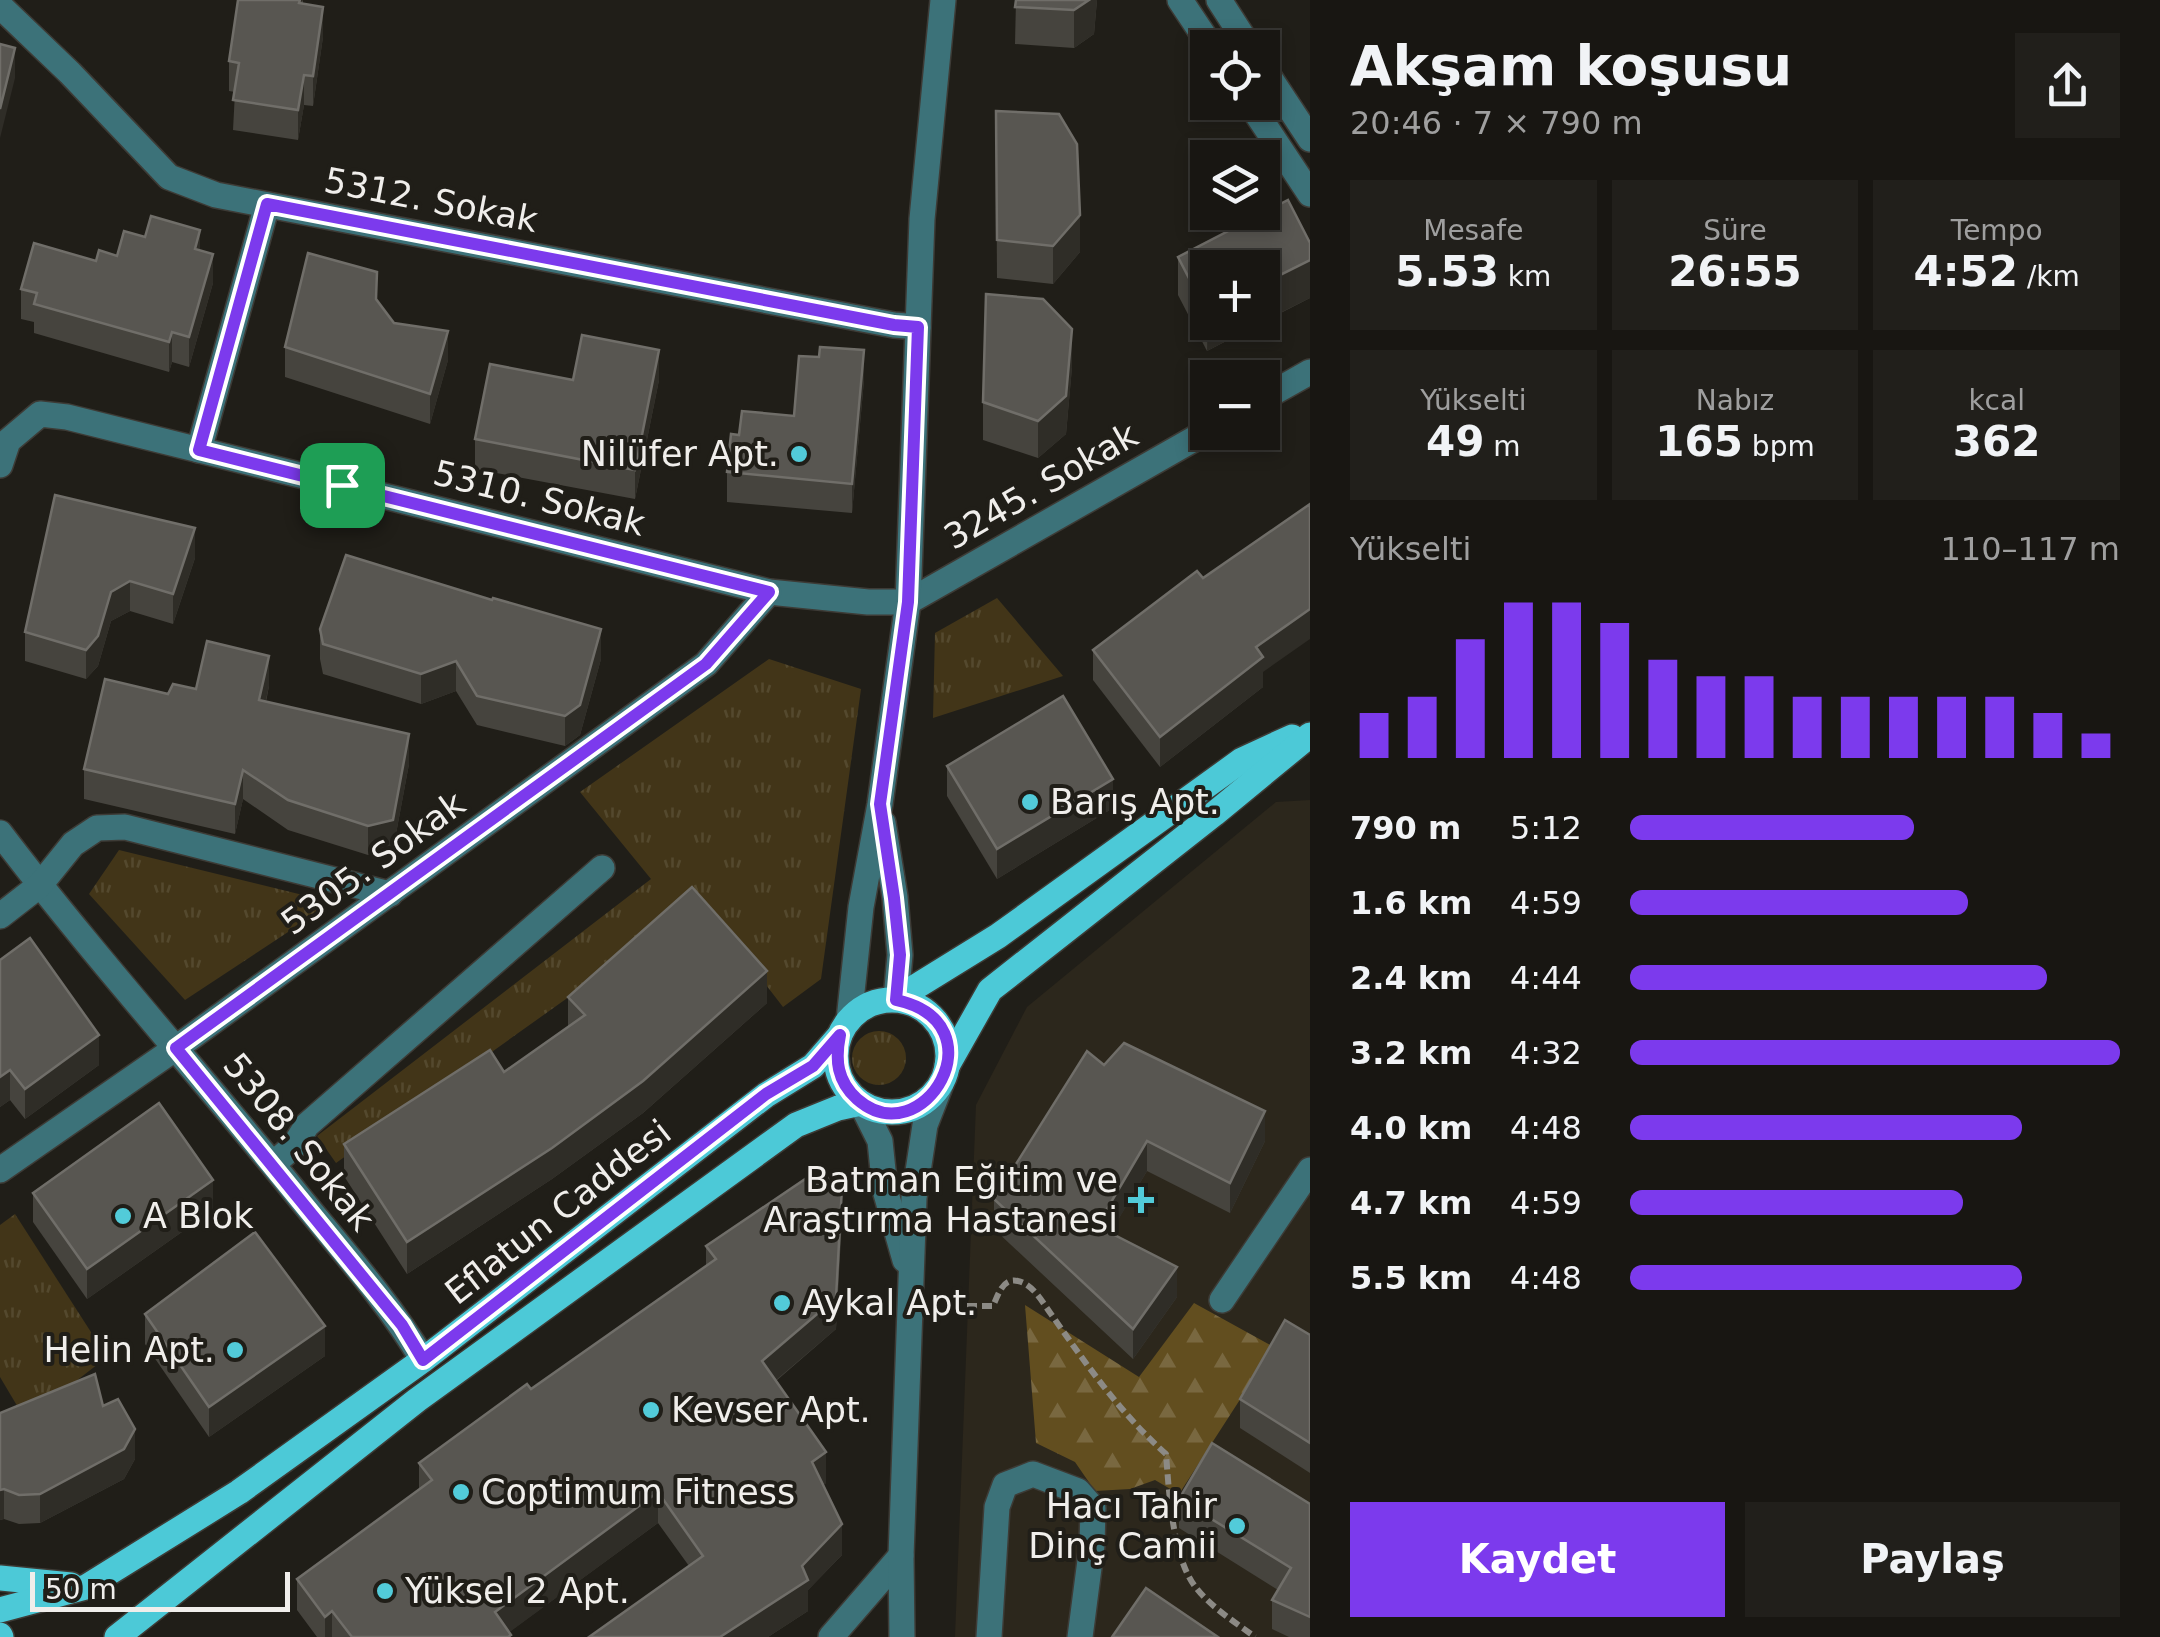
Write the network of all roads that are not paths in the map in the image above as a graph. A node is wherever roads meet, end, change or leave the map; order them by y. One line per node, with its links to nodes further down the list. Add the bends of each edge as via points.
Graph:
1 (942, 0): 12 (street)
2 (1180, 0): 5 (street)
3 (1220, 0): 6 (street)
4 (0, 6): 11 (street, 5312. Sokak, via 169,177)
5 (1200, 30)
6 (1239, 30)
7 (1280, 93): 9 (street)
8 (1261, 120): 10 (street)
9 (1310, 139)
10 (1310, 194)
11 (267, 204): 12 (street, 5312. Sokak); 16 (street)
12 (918, 327): 19 (street)
13 (1310, 372): 14 (street)
14 (1280, 389)
15 (1190, 440): 19 (street, 3245. Sokak)
16 (199, 450): 17 (street, 5310. Sokak, via 40,414 8,441); 18 (street, 5310. Sokak)
17 (0, 465)
18 (769, 592): 19 (street, 5310. Sokak); 25 (street, 5305. Sokak, via 706,664)
19 (908, 602): 21 (street)
20 (1310, 732): 27 (main road, via 1242,760 998,936); 30 (main road, via 990,990)
21 (880, 804): 27 (street, via 900,955); 28 (street)
22 (0, 833): 24 (street, 5308. Sokak)
23 (602, 868): 32 (street, via 306,1125)
24 (40, 885): 25 (street, via 73,844 97,828 125,827); 26 (street); 29 (street, 5308. Sokak)
25 (390, 894): 29 (street, 5305. Sokak)
26 (0, 916)
27 (896, 1000): 28 (main road, via 862,1008); 30 (main road, via 930,1014 942,1029 948,1047)
28 (844, 1027): 31 (main road, via 836,1054 839,1073); 37 (main road, Eflatun Caddesi, via 813,1066 766,1094)
29 (176, 1048): 32 (street, 5308. Sokak); 33 (street, 5305. Sokak)
30 (944, 1075): 31 (main road, via 930,1098 914,1108 896,1112); 35 (street, via 925,1124)
31 (861, 1103): 35 (street, via 880,1141 885,1190); 42 (main road, Eflatun Caddesi, via 796,1125 416,1400)
32 (273, 1164): 37 (street, 5308. Sokak)
33 (0, 1170)
34 (1310, 1170): 36 (street)
35 (912, 1284): 38 (street)
36 (1222, 1300)
37 (423, 1360): 40 (main road, Eflatun Caddesi, via 239,1492)
38 (902, 1556): 43 (street); 44 (street)
39 (0, 1578): 40 (main road)
40 (86, 1587): 41 (main road, Eflatun Caddesi)
41 (0, 1610)
42 (118, 1637)
43 (831, 1637)
44 (902, 1637)
45 (989, 1637): 46 (street, via 997,1507 1005,1485 1034,1474 1078,1491 1093,1508)
46 (1080, 1637)

